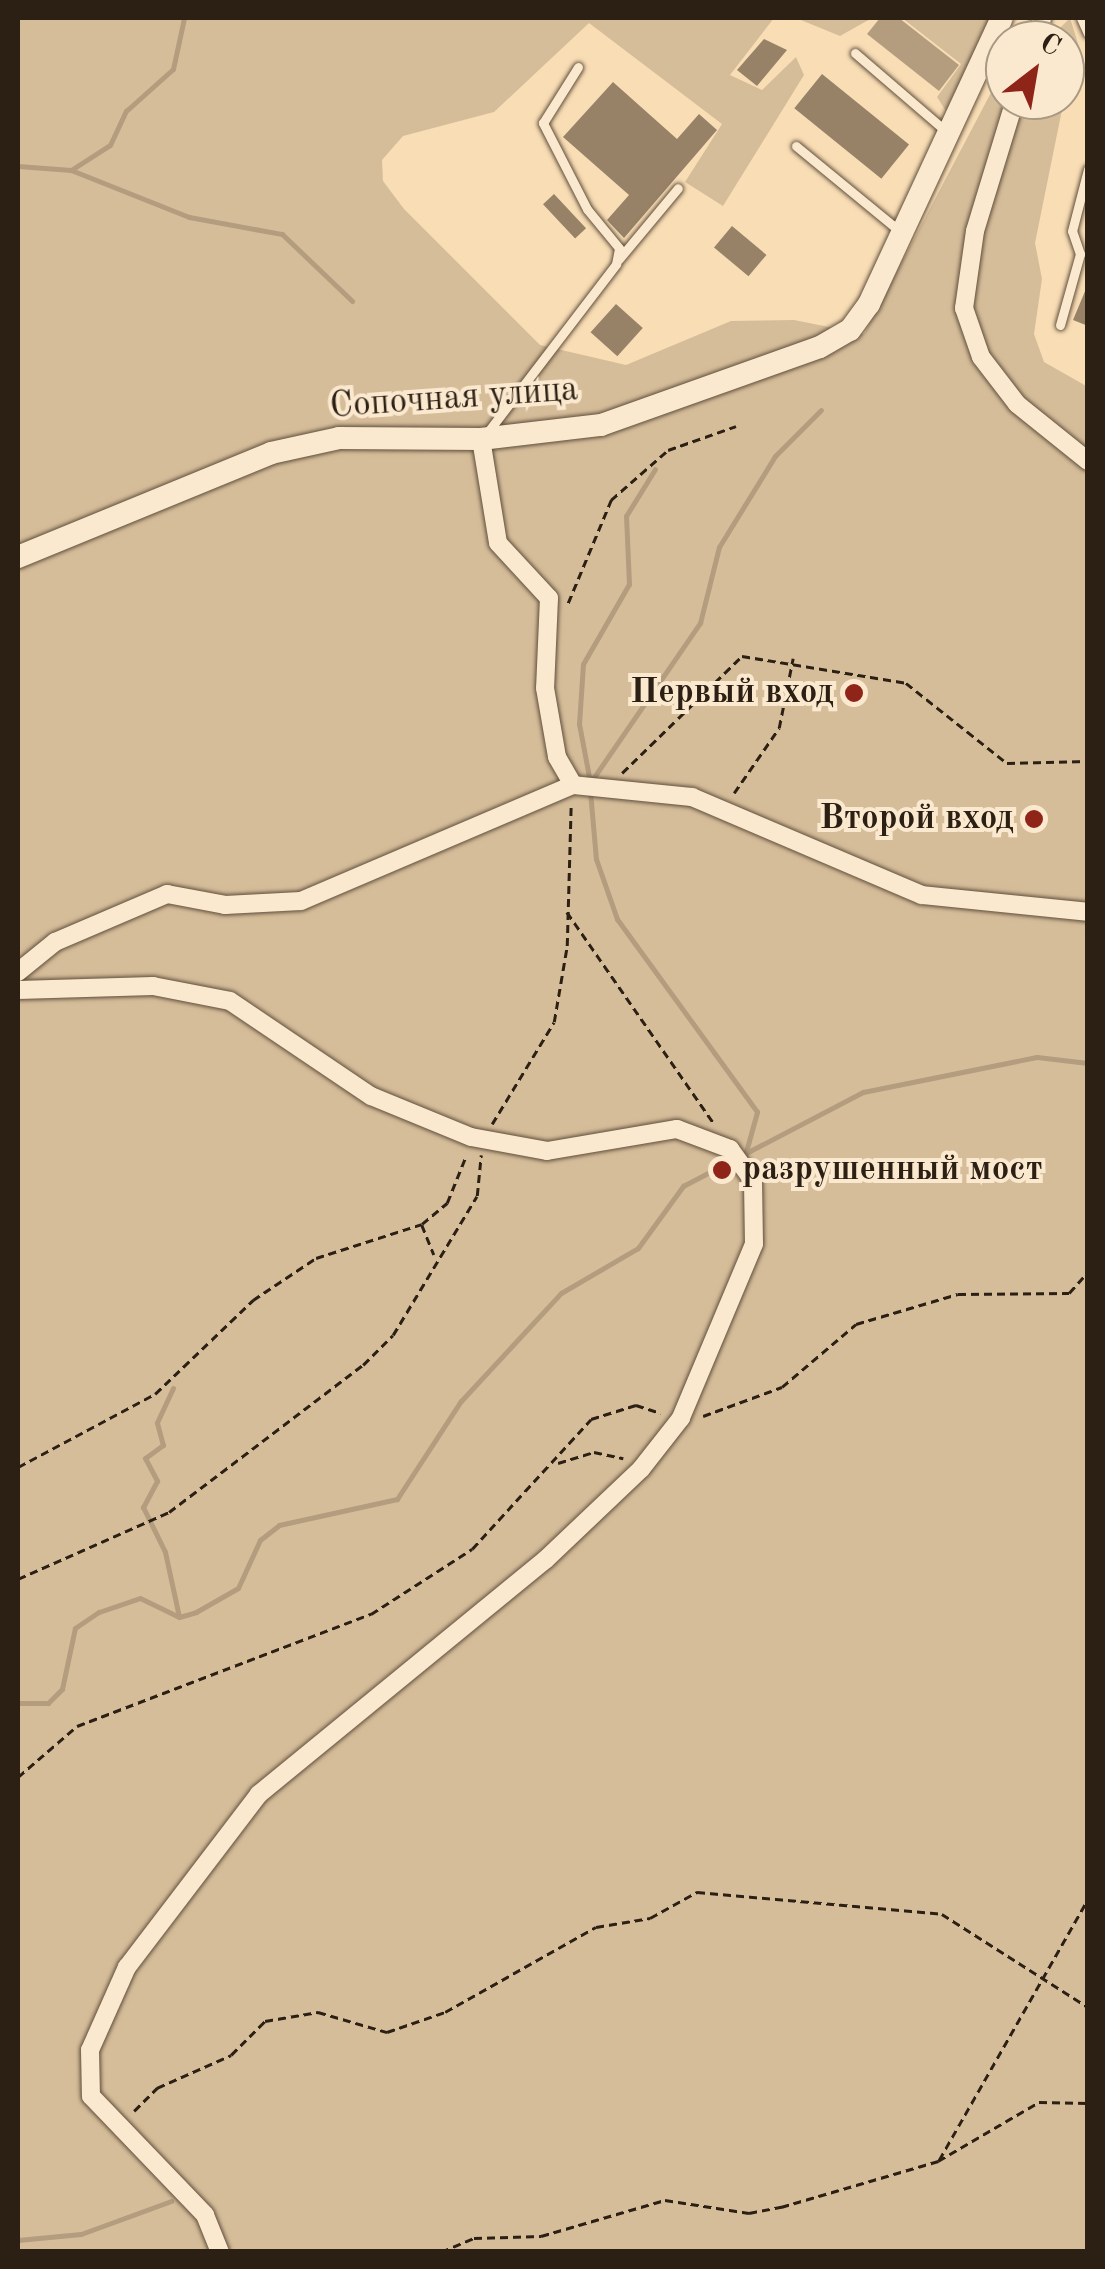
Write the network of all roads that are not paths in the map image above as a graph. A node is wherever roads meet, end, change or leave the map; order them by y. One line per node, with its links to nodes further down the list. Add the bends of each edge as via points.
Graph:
1 (1002, 18): 7 (main road, Сопочная улица)
2 (1080, 18): 3 (lane)
3 (1088, 34)
4 (855, 53): 7 (lane)
5 (578, 68): 12 (lane, via 543,124 587,209 620,248)
6 (1009, 120): 15 (street, via 975,231 964,308 981,356 1018,404)
7 (952, 136): 11 (main road, Сопочная улица)
8 (796, 146): 11 (lane)
9 (1088, 169): 13 (lane, via 1072,232 1080,254)
10 (678, 188): 12 (lane)
11 (903, 233): 14 (main road, Сопочная улица, via 850,330 820,346 601,424)
12 (617, 260): 14 (lane)
13 (1060, 325)
14 (482, 439): 16 (main road, Сопочная улица, via 339,438 272,453); 17 (street, via 498,543 549,598 545,638 557,757)
15 (1088, 461)
16 (18, 557)
17 (573, 785): 18 (street, via 692,797 922,895); 19 (street, via 302,901 225,905 167,894 55,942)
18 (1088, 912)
19 (18, 972)
20 (18, 990): 21 (street, via 153,986 230,1001 370,1096 477,1139 546,1152 677,1129 730,1149 753,1180 754,1244 681,1418 642,1469 545,1560 258,1794 166,1906 90,2050 91,2096 114,2129 205,2215)
21 (220, 2252)

